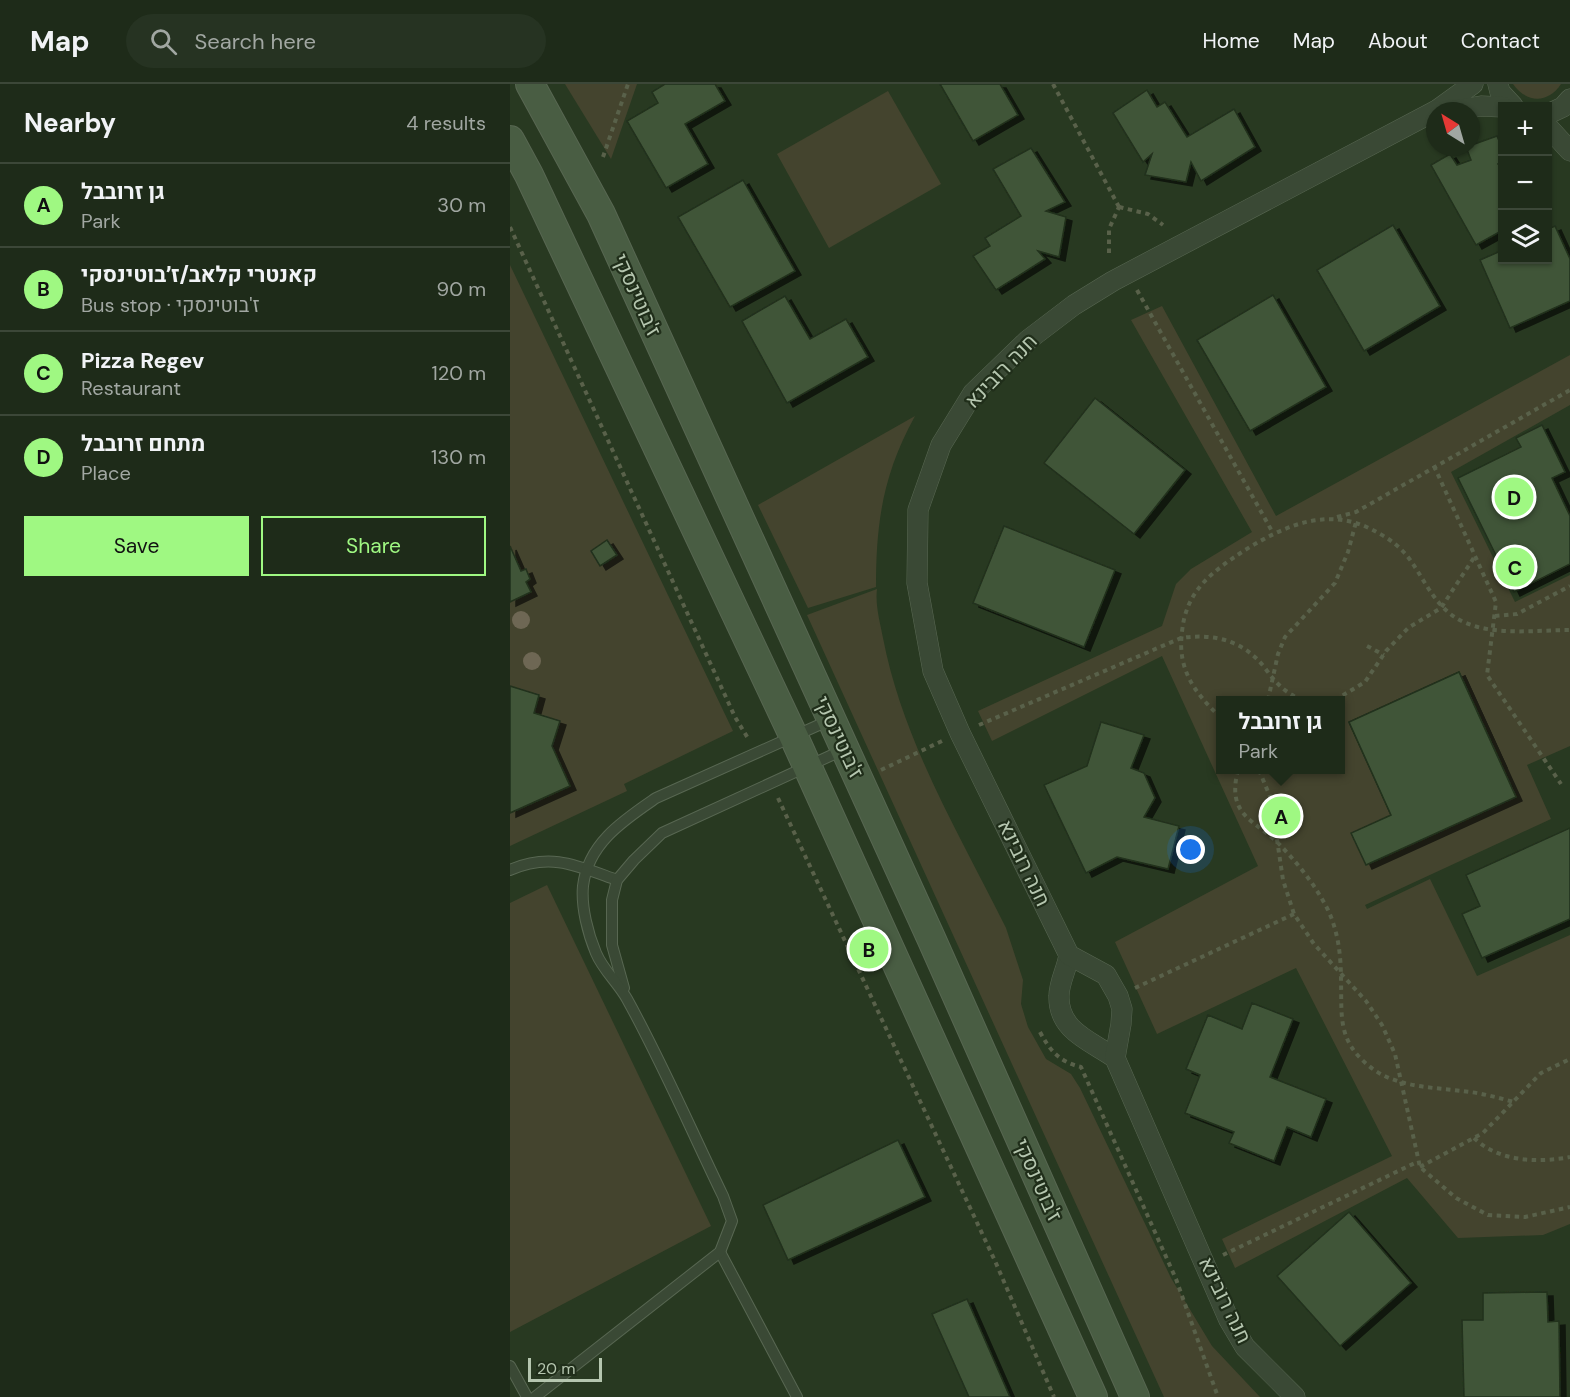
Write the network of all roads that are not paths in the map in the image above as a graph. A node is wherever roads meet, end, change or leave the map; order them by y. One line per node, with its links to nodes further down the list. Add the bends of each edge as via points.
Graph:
1 (530, 84): 15 (main road, ז'בוטינסקי)
2 (550, 84): 15 (main road)
3 (1473, 84): 6 (street, חנה רובינא)
4 (1498, 84): 7 (street)
5 (1570, 99): 10 (street)
6 (1449, 102)
7 (1509, 102)
8 (1480, 106): 9 (street)
9 (1498, 107)
10 (1552, 112)
11 (1426, 118): 23 (street, חנה רובינא, via 1074,305 1028,340 973,393 941,445 918,510 917,583 933,671)
12 (1552, 131): 14 (street)
13 (510, 140): 17 (main road, ז'בוטינסקי)
14 (1570, 151)
15 (600, 214): 16 (main road, ז'בוטינסקי)
16 (831, 720): 17 (lane); 18 (main road, ז'בוטינסקי)
17 (794, 737): 19 (main road, ז'בוטינסקי); 21 (lane, via 656,798 631,814 603,838)
18 (844, 750): 19 (lane); 32 (main road, ז'בוטינסקי)
19 (807, 766): 22 (lane, via 663,833); 31 (main road, ז'בוטינסקי)
20 (510, 870): 21 (lane, via 528,862 564,861)
21 (588, 870): 22 (lane); 24 (lane, via 583,886 587,923 597,955)
22 (617, 880): 24 (lane, via 612,900 612,945)
23 (1069, 955): 25 (street, via 1106,975 1118,996 1122,1010); 25 (street, via 1059,996 1065,1021 1074,1032)
24 (626, 997): 26 (lane, via 723,1196 732,1221)
25 (1115, 1058): 33 (street, חנה רובינא, via 1229,1320 1245,1347)
26 (720, 1252): 29 (lane); 30 (lane)
27 (510, 1366): 28 (lane)
28 (527, 1397)
29 (535, 1397)
30 (797, 1397)
31 (1093, 1397)
32 (1135, 1397)
33 (1295, 1397)

